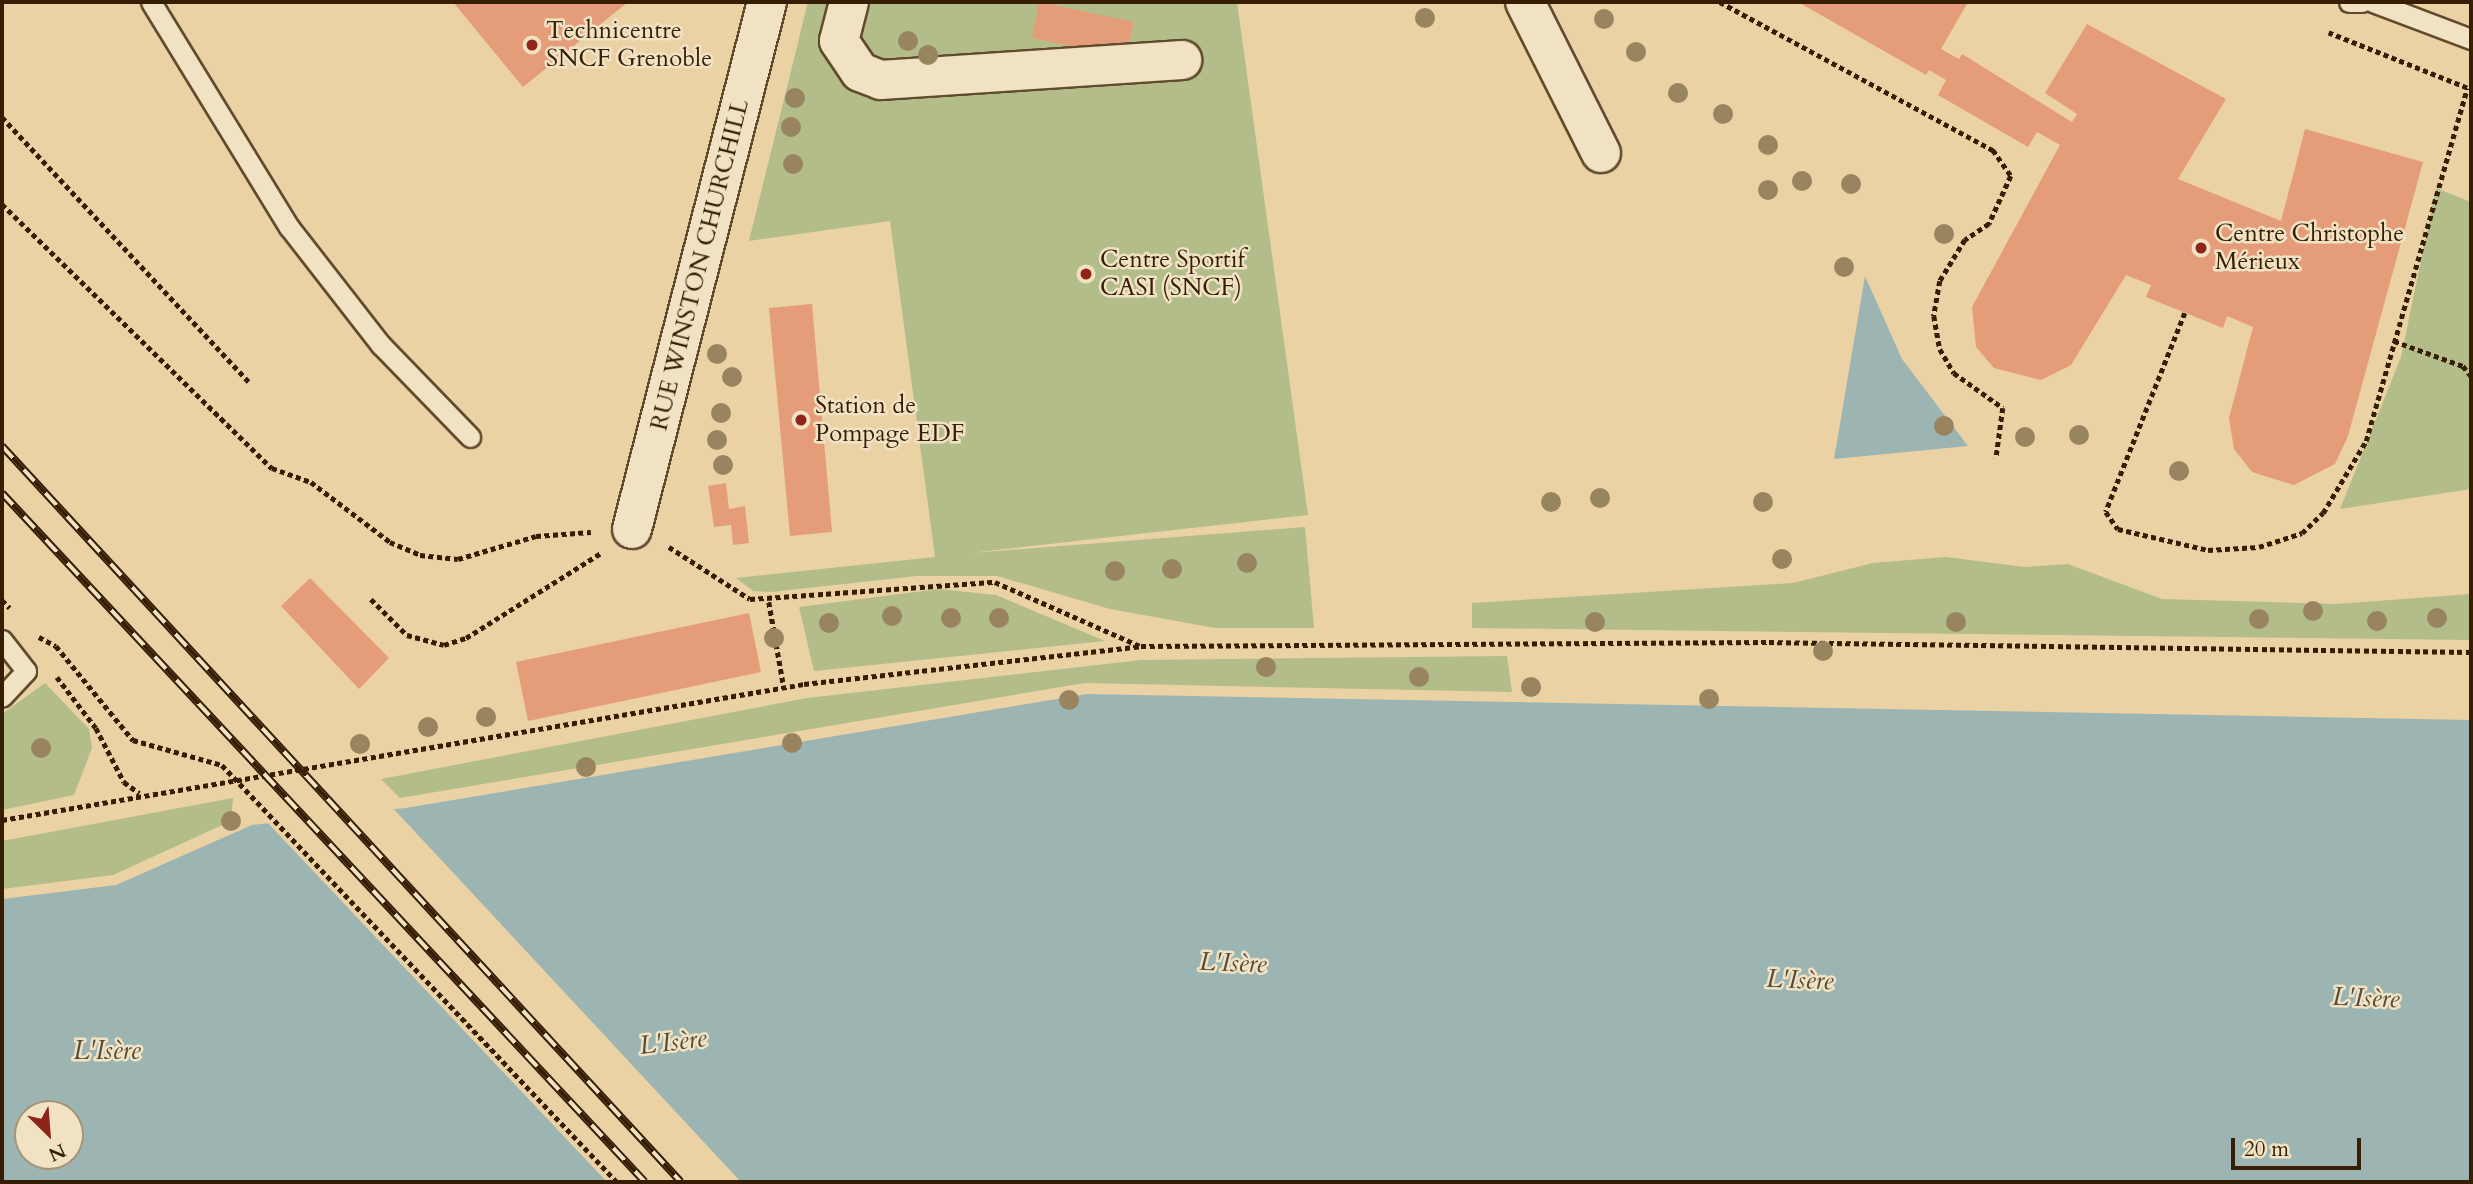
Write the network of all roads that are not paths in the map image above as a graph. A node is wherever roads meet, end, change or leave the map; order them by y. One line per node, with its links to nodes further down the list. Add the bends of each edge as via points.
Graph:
1 (151, 2): 11 (lane, via 289,227 381,345)
2 (767, 2): 12 (street, RUE WINSTON CHURCHILL)
3 (849, 2): 9 (street, via 839,41 860,72 881,80)
4 (1525, 2): 10 (street)
5 (2349, 2): 6 (lane)
6 (2362, 2)
7 (2373, 2): 8 (lane)
8 (2471, 39)
9 (1182, 60)
10 (1601, 153)
11 (470, 437)
12 (632, 529)
13 (2, 640): 14 (lane, via 26,671)
14 (2, 697)

